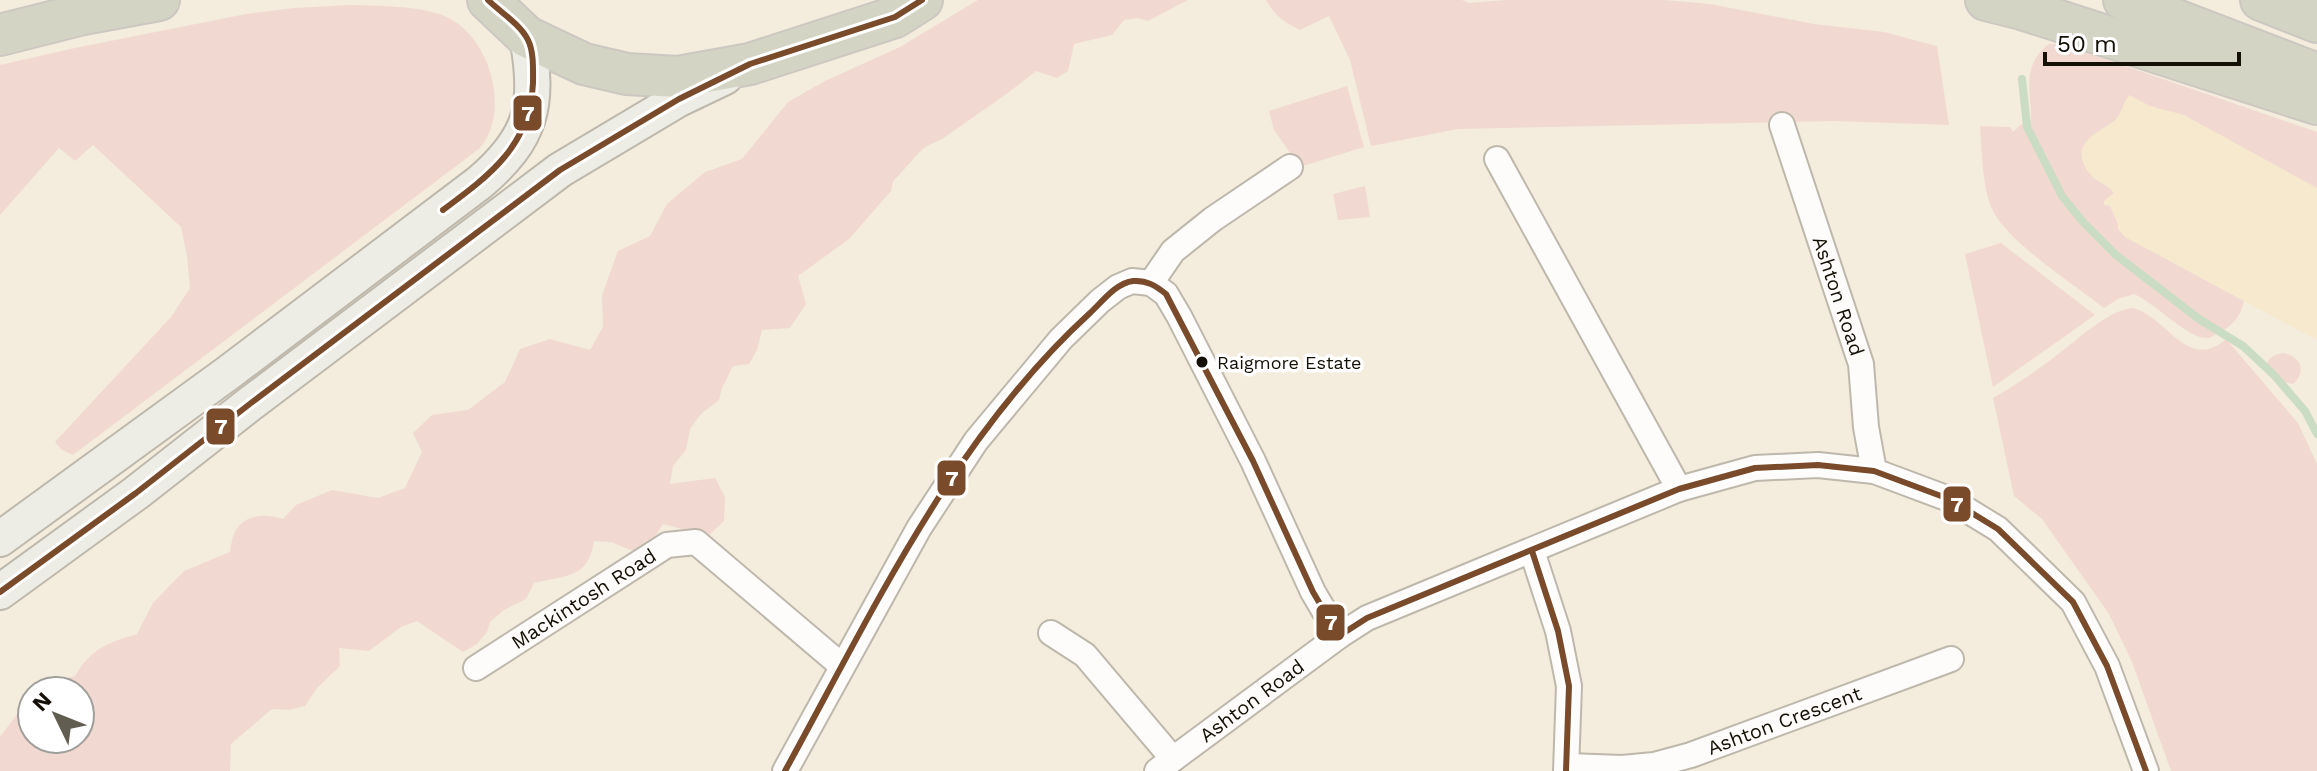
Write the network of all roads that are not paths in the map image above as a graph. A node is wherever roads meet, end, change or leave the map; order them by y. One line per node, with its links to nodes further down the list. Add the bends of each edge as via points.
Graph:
1 (159, 0): 8 (highway)
2 (488, 0): 9 (highway)
3 (922, 0): 10 (highway, via 895,17)
4 (1986, 0): 12 (highway)
5 (2124, 0): 11 (highway)
6 (2261, 0): 7 (highway)
7 (2317, 22)
8 (0, 35)
9 (527, 37): 10 (highway, via 584,64 627,74 678,77); 19 (main road, via 531,107 519,139 500,165)
10 (750, 64): 21 (main road, via 679,99 560,170)
11 (2317, 74)
12 (2317, 104)
13 (1782, 125): 17 (street, Ashton Road, via 1861,364)
14 (1497, 159): 18 (street)
15 (1290, 167): 16 (street, via 1173,251)
16 (1151, 283): 23 (street, via 1166,294 1179,316); 25 (street, via 1132,281 1100,301 976,441 919,528)
17 (1874, 471): 18 (street, Ashton Road, via 1818,465 1755,468); 30 (street, Ashton Road, via 1949,499 1998,529 2073,602 2107,666)
18 (1679, 489): 20 (street, Ashton Road)
19 (0, 539)
20 (1532, 551): 23 (street, Ashton Road, via 1367,618); 28 (street, Ashton Crescent, via 1569,686)
21 (0, 592)
22 (1051, 633): 27 (street, Ashton Road, via 1085,655)
23 (1339, 636): 27 (street, Ashton Road)
24 (1951, 659): 28 (street, Ashton Crescent, via 1691,755 1654,765)
25 (842, 666): 26 (street, Mackintosh Road, via 696,542 667,545); 29 (street)
26 (476, 668)
27 (1165, 765)
28 (1567, 769)
29 (785, 771)
30 (2146, 771)

